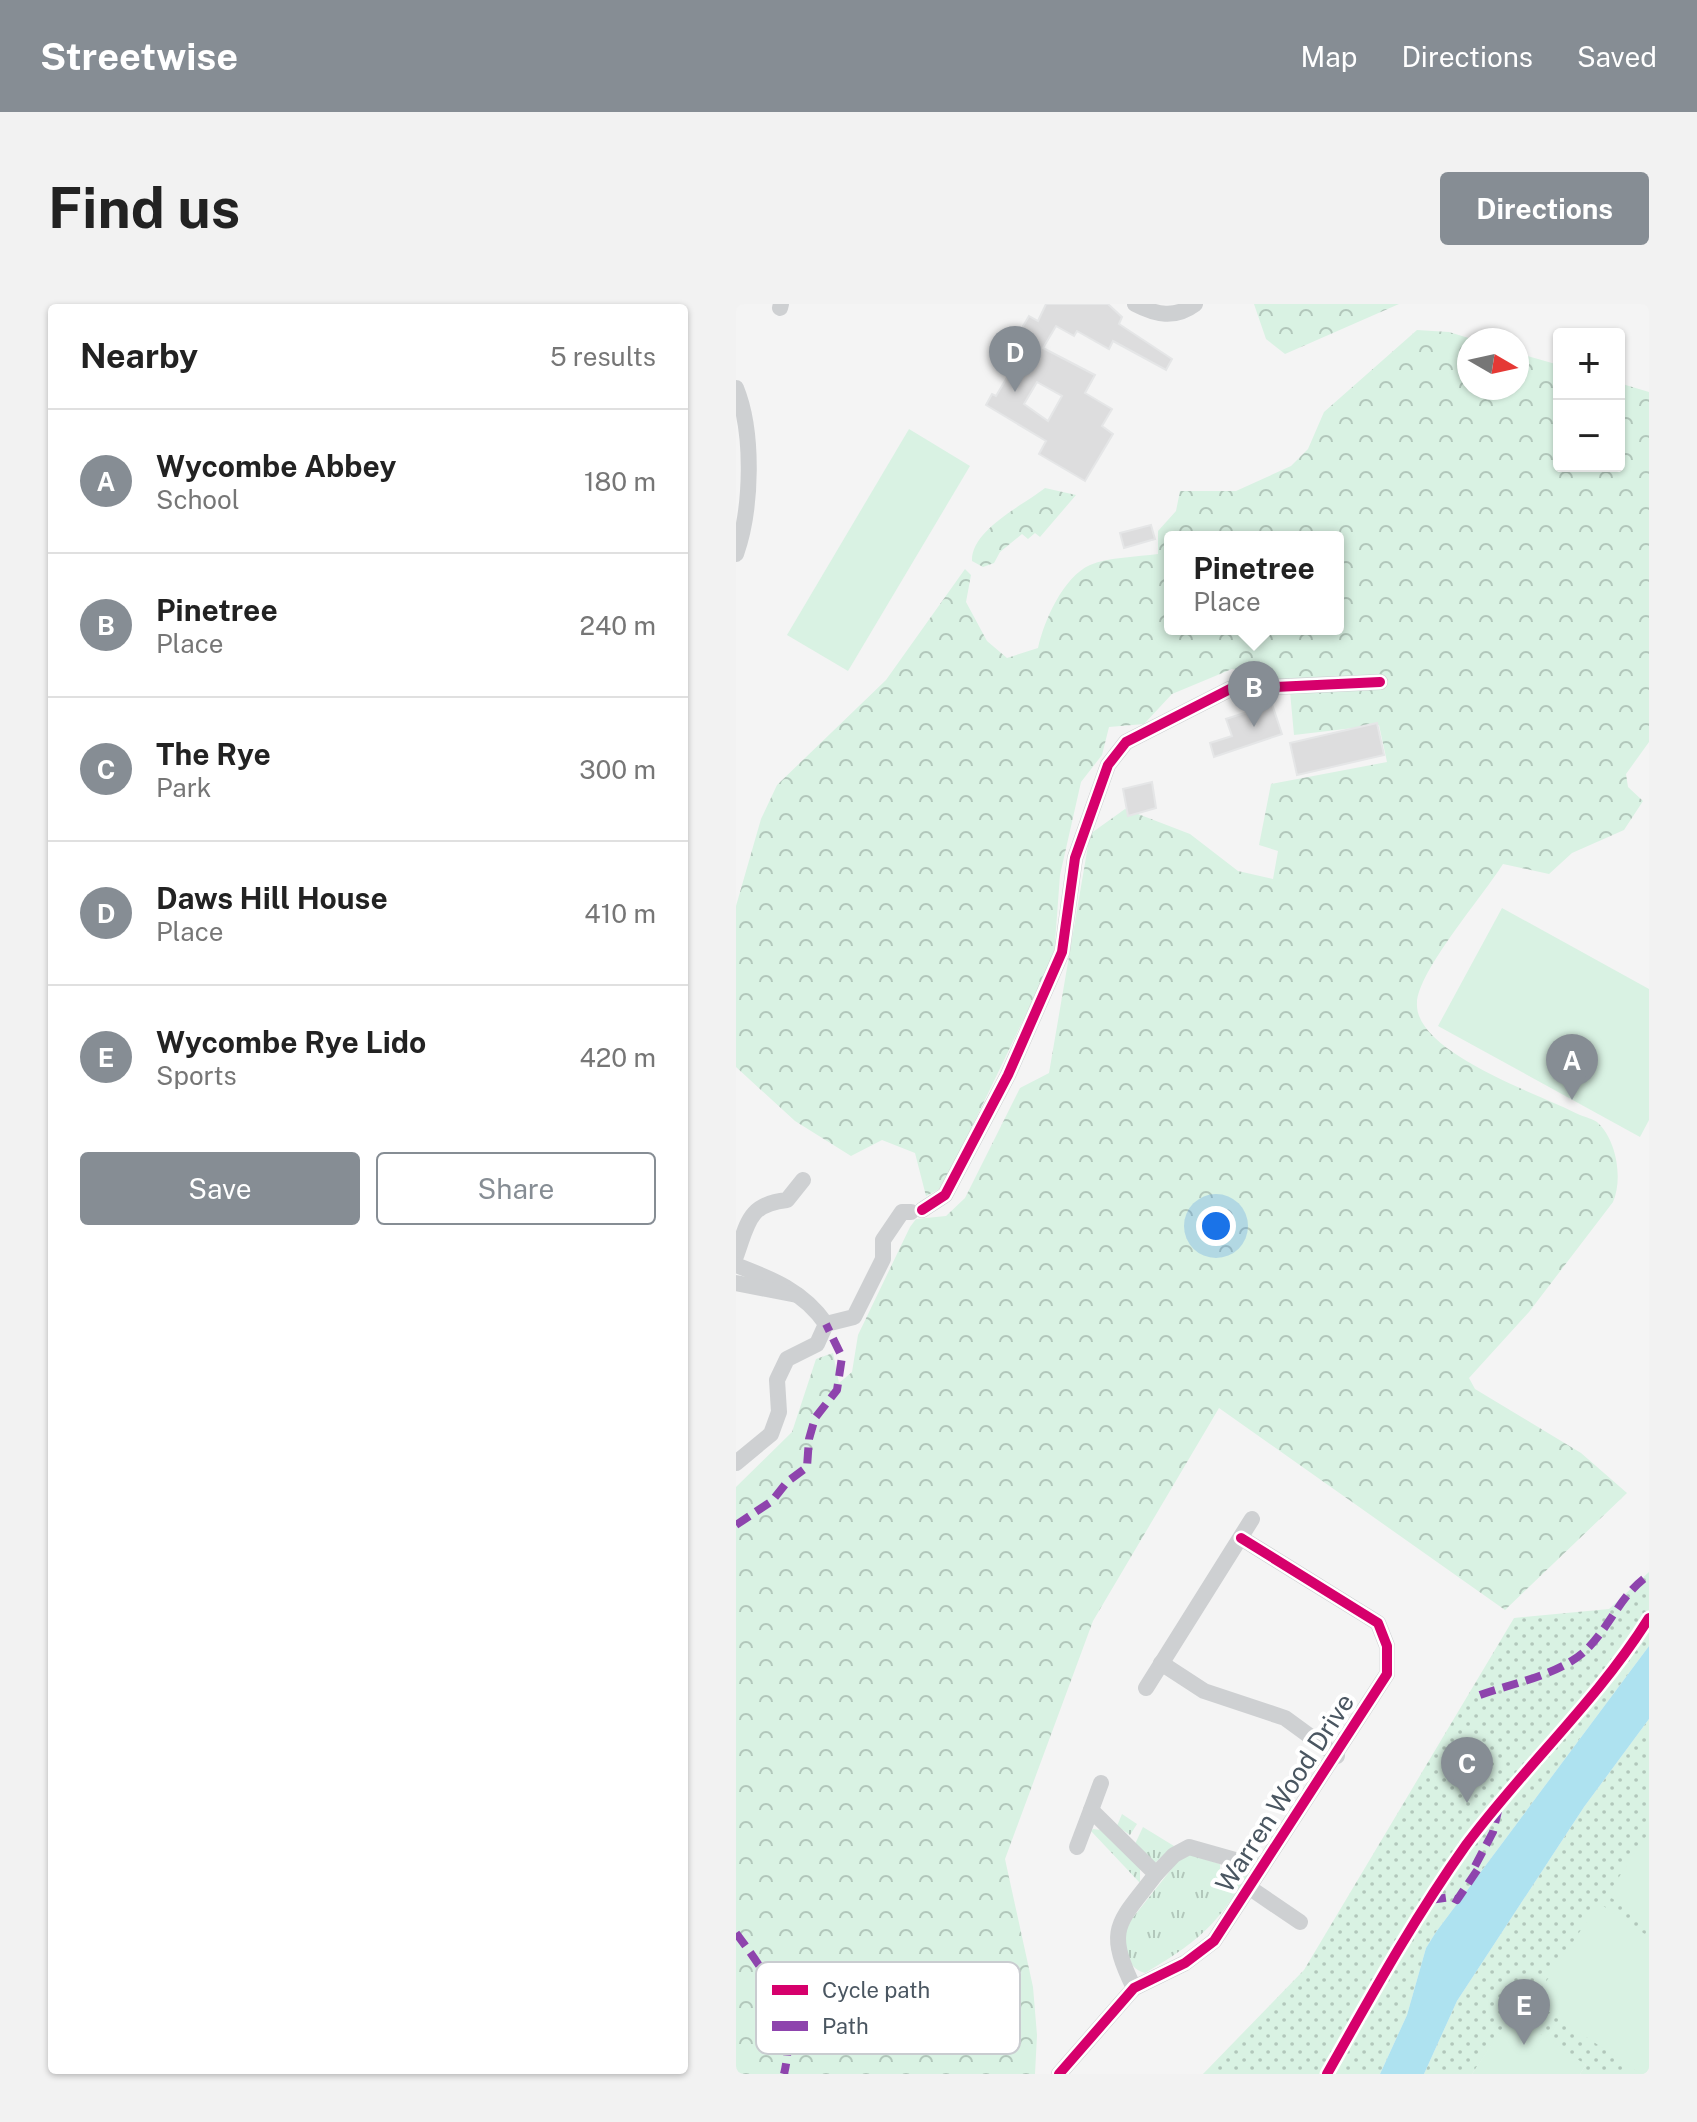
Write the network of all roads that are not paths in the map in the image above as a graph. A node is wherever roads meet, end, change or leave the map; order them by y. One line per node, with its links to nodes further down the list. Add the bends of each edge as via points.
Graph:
1 (1135, 304): 2 (street, via 1159,314 1174,314)
2 (1195, 304)
3 (736, 388): 4 (street, via 744,420 748,504)
4 (736, 554)
5 (1380, 682): 11 (street, via 1230,689 1126,742 1108,765 1075,858 1062,952 945,1195 916,1211 902,1212 883,1240 883,1259 854,1317)
6 (803, 1180): 7 (street, via 787,1200 766,1203 752,1214)
7 (736, 1256)
8 (736, 1265): 10 (street)
9 (736, 1283): 10 (street)
10 (798, 1295): 11 (street)
11 (826, 1324): 12 (street, via 817,1344 787,1359 777,1380 779,1412 771,1434)
12 (736, 1463)
13 (1252, 1519): 14 (street)
14 (1241, 1538): 15 (street); 17 (street, Warren Wood Drive, via 1378,1623 1387,1646 1387,1674)
15 (1161, 1663): 16 (street); 17 (street, via 1204,1691 1285,1718)
16 (1146, 1688)
17 (1337, 1756): 23 (street, Warren Wood Drive)
18 (1101, 1783): 19 (street)
19 (1091, 1810): 20 (street); 22 (street)
20 (1077, 1847)
21 (1235, 1860): 22 (street, via 1189,1847)
22 (1156, 1874): 25 (street, via 1119,1924 1117,1954)
23 (1250, 1888): 24 (street, Warren Wood Drive); 25 (street, Warren Wood Drive, via 1214,1941 1185,1963)
24 (1300, 1922)
25 (1134, 1988): 26 (street, Warren Wood Drive)
26 (1059, 2074)

